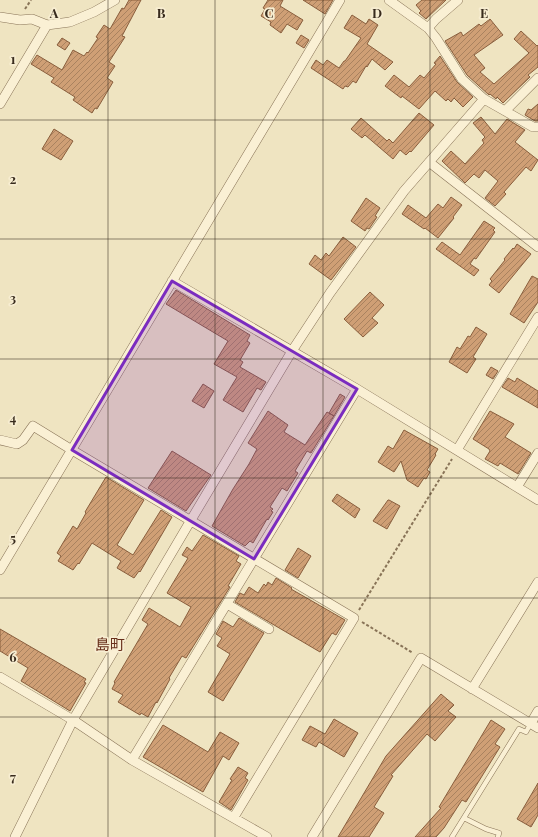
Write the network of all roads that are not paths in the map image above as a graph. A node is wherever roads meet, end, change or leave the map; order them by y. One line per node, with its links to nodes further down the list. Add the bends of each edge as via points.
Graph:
1 (116, 0): 6 (street, via 70,22)
2 (340, 0): 15 (street)
3 (389, 0): 7 (street)
4 (458, 0): 7 (street)
5 (0, 17): 6 (street, via 32,19)
6 (47, 25): 10 (street)
7 (428, 28): 9 (street, via 462,80)
8 (538, 78): 11 (street)
9 (484, 99): 11 (street); 13 (street)
10 (0, 104)
11 (505, 111): 12 (street, via 533,127)
12 (538, 127)
13 (429, 162): 14 (street); 17 (street, via 404,191 330,293)
14 (538, 247)
15 (172, 281): 17 (street); 20 (street)
16 (538, 317): 21 (street)
17 (292, 351): 18 (street); 25 (street)
18 (357, 389): 21 (street); 26 (street)
19 (0, 440): 20 (street, via 17,444 33,426)
20 (72, 450): 25 (street); 27 (street)
21 (457, 450): 23 (street)
22 (538, 453): 23 (street)
23 (517, 488): 24 (street)
24 (538, 500)
25 (191, 520): 26 (street); 34 (street)
26 (254, 559): 29 (street); 37 (street, via 354,618)
27 (0, 570)
28 (538, 582): 32 (street)
29 (227, 604): 30 (street); 36 (street)
30 (269, 630)
31 (0, 677): 34 (street)
32 (472, 689): 35 (street); 41 (street, via 421,658)
33 (538, 711): 35 (street)
34 (73, 720): 36 (street); 39 (street)
35 (534, 725): 38 (lane, via 526,732 519,729)
36 (132, 760): 37 (street)
37 (234, 817): 40 (street)
38 (464, 818): 42 (lane); 43 (lane, via 499,833)
39 (15, 837)
40 (267, 837)
41 (312, 837)
42 (452, 837)
43 (498, 837)

